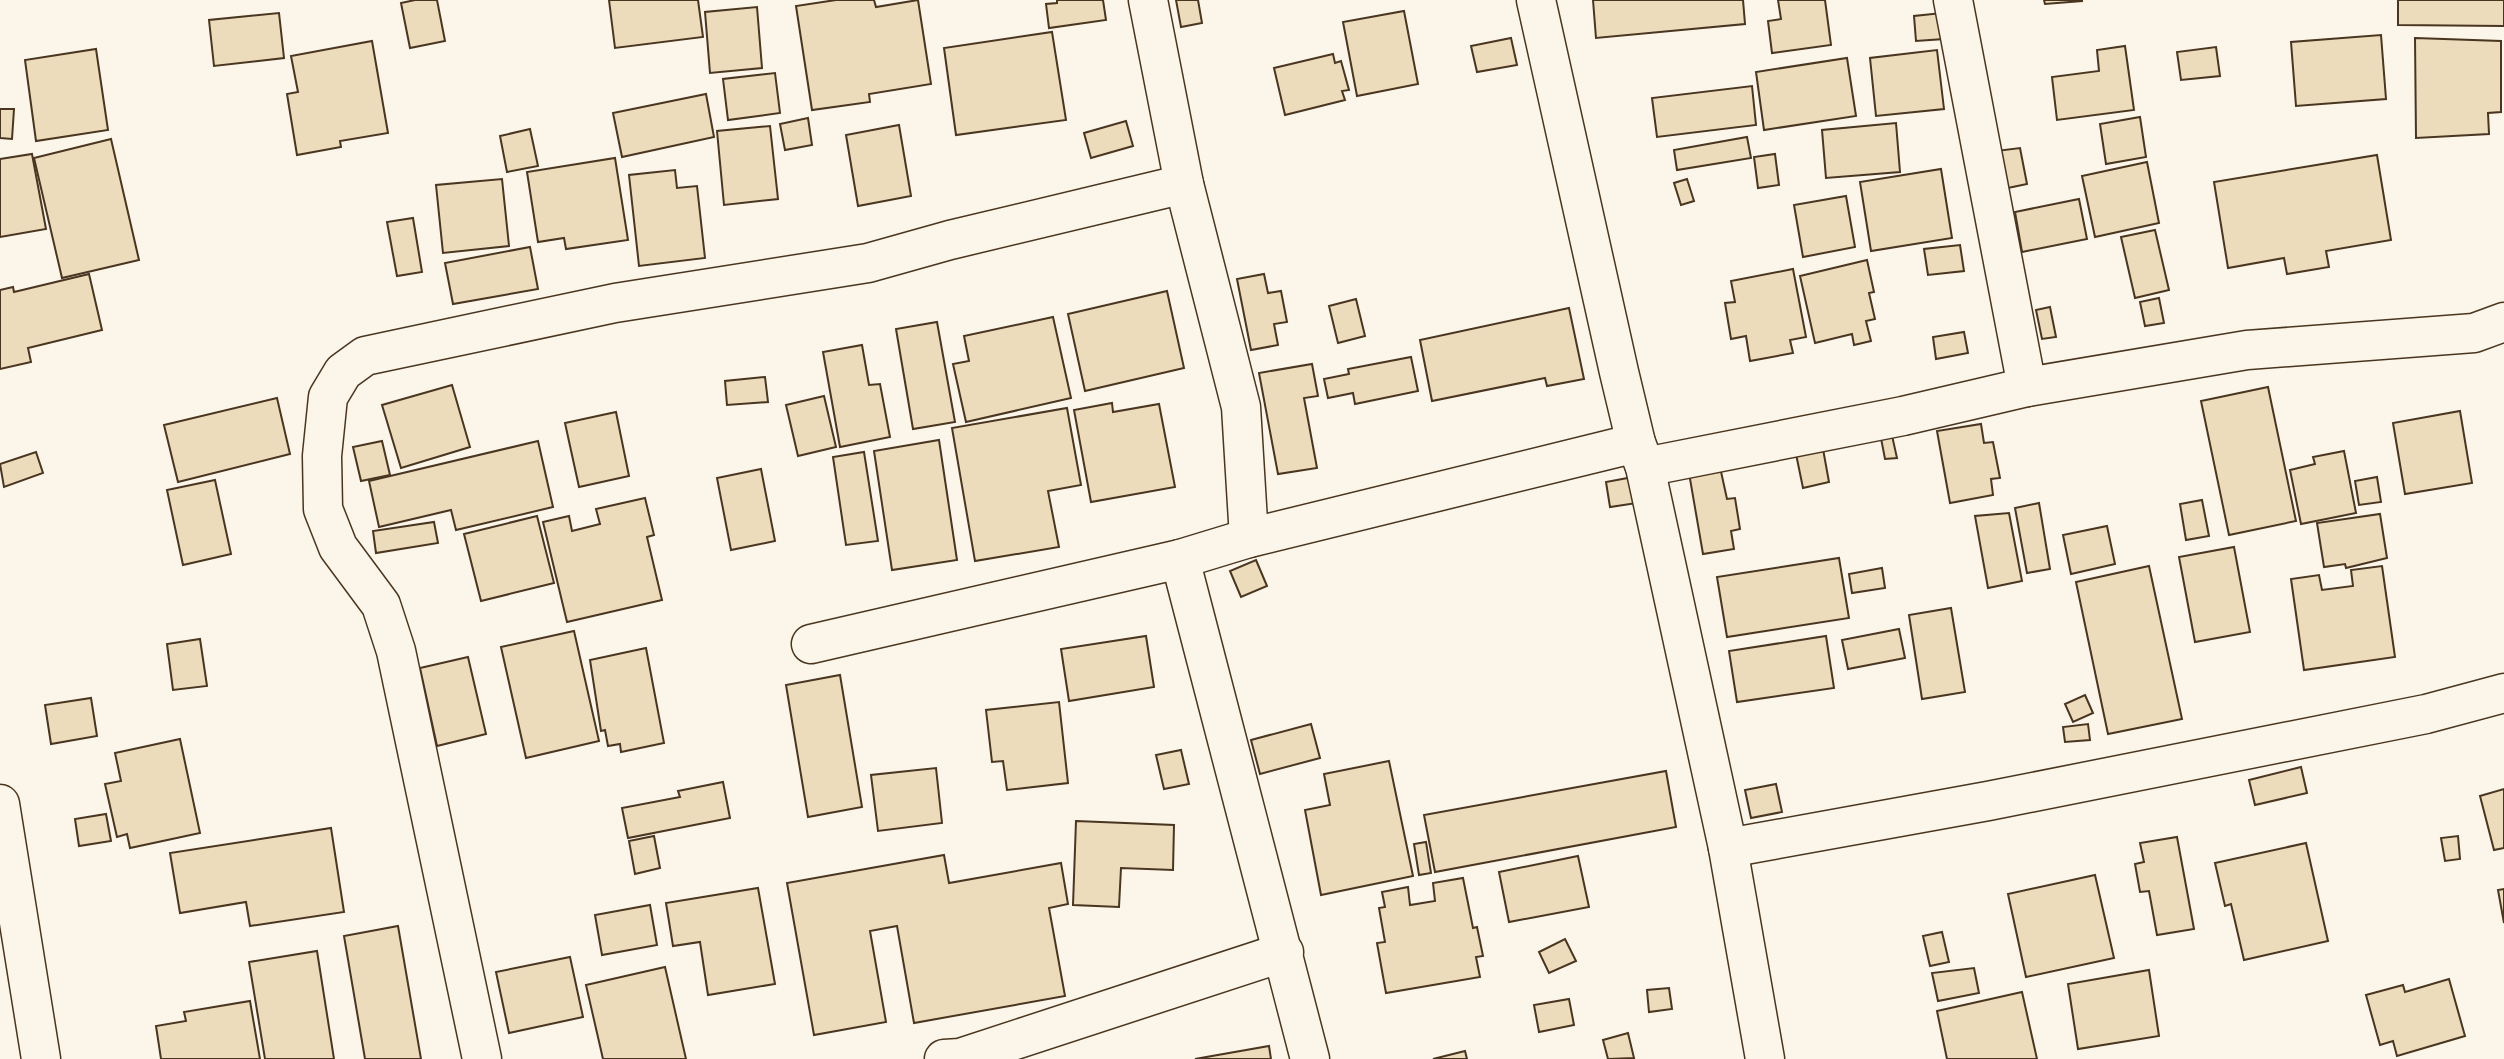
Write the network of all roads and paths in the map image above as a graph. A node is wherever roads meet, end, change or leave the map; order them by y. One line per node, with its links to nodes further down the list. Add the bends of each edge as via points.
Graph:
1 (1148, 0): 4 (street)
2 (1536, 0): 7 (street)
3 (1954, 0): 6 (street)
4 (1184, 184): 8 (street, via 1241,407); 16 (street, via 868,263 615,303 365,356 343,372 328,397 324,422 323,509 338,547 381,604 396,651)
5 (2504, 322): 6 (street, via 2461,334 2247,350)
6 (2027, 387): 7 (street, via 1903,416)
7 (1641, 455): 8 (street); 13 (street)
8 (1249, 538): 9 (street)
9 (1180, 559): 10 (street); 14 (street)
10 (811, 644)
11 (2504, 693): 13 (street, via 2426,713 2029,793)
12 (0, 804): 15 (street)
13 (1728, 848): 19 (street)
14 (1284, 952): 17 (street, via 960,1058); 18 (street)
15 (41, 1059)
16 (482, 1059)
17 (944, 1059)
18 (1310, 1059)
19 (1765, 1059)

